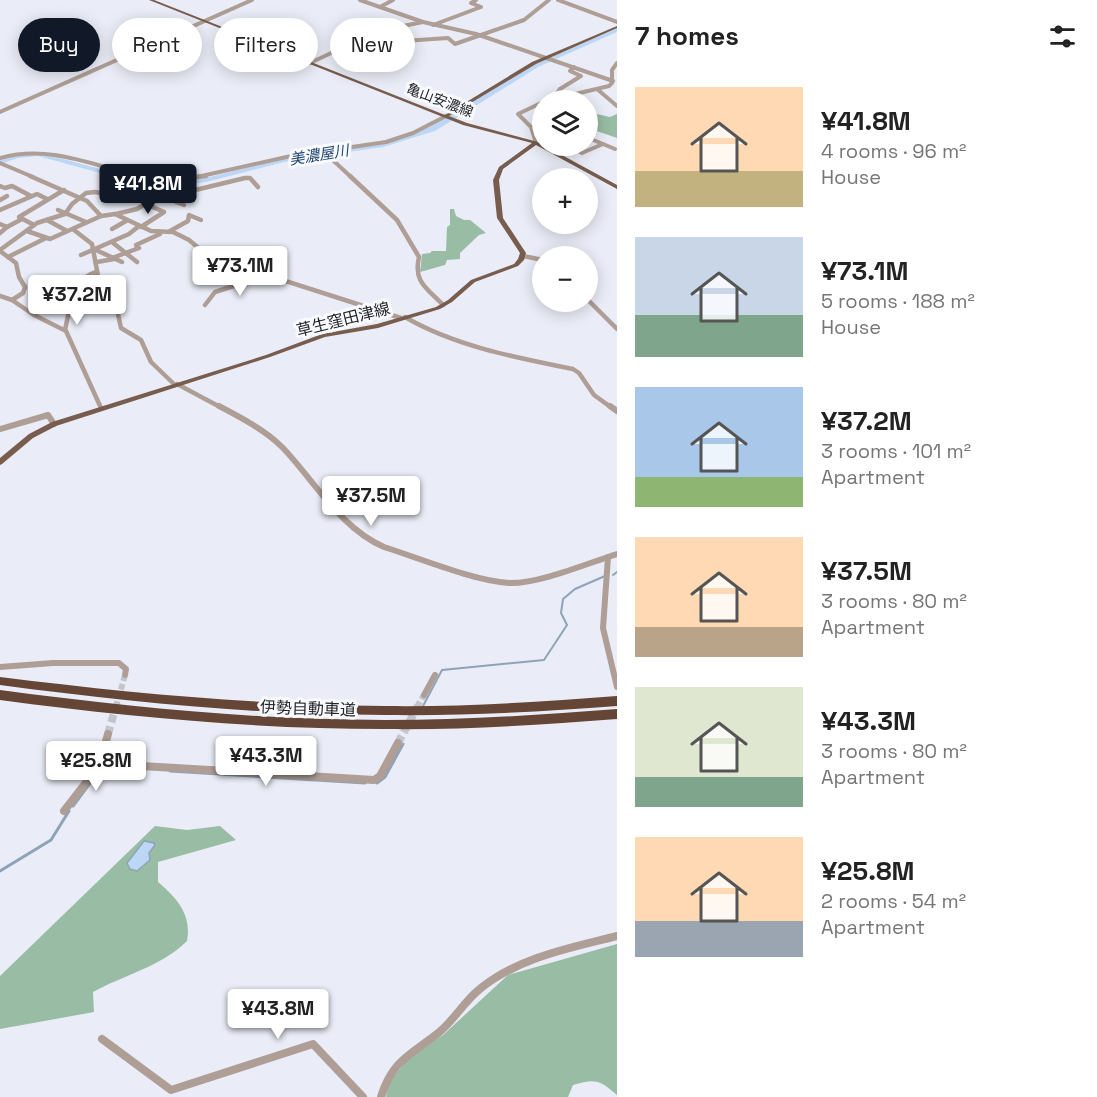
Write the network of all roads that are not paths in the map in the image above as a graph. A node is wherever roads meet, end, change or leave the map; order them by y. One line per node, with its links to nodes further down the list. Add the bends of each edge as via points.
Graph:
1 (151, 0): 9 (main road, 亀山安濃線)
2 (252, 0): 9 (street)
3 (360, 0): 8 (street)
4 (393, 0): 8 (street)
5 (476, 0): 14 (street, via 471,3 481,7)
6 (549, 0): 16 (street, via 524,20)
7 (558, 0): 11 (street)
8 (380, 7): 10 (street)
9 (204, 21): 13 (main road, 亀山安濃線); 28 (street)
10 (423, 22): 12 (street); 14 (street)
11 (617, 22)
12 (415, 24)
13 (214, 25)
14 (433, 25): 16 (street)
15 (617, 27): 18 (main road)
16 (478, 35): 17 (street, via 455,44 448,38); 18 (street)
17 (415, 41)
18 (544, 58): 21 (street); 29 (main road)
19 (617, 63): 22 (street, via 612,70)
20 (318, 66): 29 (main road, 亀山安濃線)
21 (574, 67): 22 (street); 24 (street, via 570,71 581,76)
22 (613, 81): 23 (street)
23 (597, 89): 25 (street); 26 (street)
24 (559, 90)
25 (593, 90)
26 (617, 106)
27 (532, 107): 30 (street, via 518,114)
28 (0, 112)
29 (447, 117): 31 (main road, 亀山安濃線); 37 (street, via 390,141)
30 (532, 130)
31 (532, 142)
32 (598, 142): 33 (street)
33 (603, 144): 35 (street); 36 (street)
34 (532, 146): 82 (main road, via 501,168 496,180 500,218)
35 (598, 146)
36 (615, 149)
37 (325, 153): 39 (street, via 174,180 136,177 42,152); 94 (street, via 397,220 419,257 418,278)
38 (562, 156): 43 (main road, 亀山安濃線)
39 (0, 158)
40 (1, 164): 44 (street)
41 (0, 186): 47 (street, via 12,186)
42 (258, 187): 45 (street, via 245,177)
43 (617, 187)
44 (64, 190): 48 (street); 50 (street)
45 (173, 193): 48 (street, via 145,187 124,197 93,192); 49 (street)
46 (7, 196): 51 (street)
47 (31, 196): 50 (street, via 37,194); 55 (street)
48 (79, 197): 58 (street); 60 (street)
49 (166, 198): 52 (street); 53 (street)
50 (47, 199): 54 (street)
51 (0, 200)
52 (146, 204): 59 (street); 69 (street, via 164,212)
53 (184, 205)
54 (32, 209): 57 (street); 61 (street, via 19,217)
55 (0, 210)
56 (58, 210): 58 (street)
57 (39, 212)
58 (65, 214): 62 (street); 65 (street)
59 (115, 214): 60 (street); 64 (street)
60 (101, 216): 65 (street)
61 (22, 219): 67 (street); 68 (street)
62 (47, 220): 67 (street); 71 (street)
63 (201, 220): 73 (street, via 189,215 188,221)
64 (126, 221): 69 (street); 70 (street)
65 (90, 223): 71 (street)
66 (0, 224): 68 (street)
67 (34, 225): 72 (street)
68 (7, 227): 74 (street)
69 (140, 227): 73 (street); 77 (street)
70 (112, 229)
71 (71, 230): 75 (street); 79 (street, via 91,241)
72 (27, 231): 75 (street); 78 (street)
73 (170, 231): 76 (street)
74 (0, 233)
75 (46, 238): 83 (street)
76 (189, 240): 80 (street, via 161,234); 89 (street, via 208,256)
77 (112, 242): 79 (street); 80 (street)
78 (0, 250): 83 (street)
79 (95, 250): 81 (street); 84 (street); 86 (street)
80 (124, 252): 84 (street); 88 (street)
81 (81, 255)
82 (523, 256): 85 (street); 94 (main road, 草生窪田津線, via 510,268 468,284)
83 (8, 257): 92 (street, via 16,262 19,278 26,287)
84 (113, 258): 86 (street); 87 (street)
85 (532, 258)
86 (97, 262): 90 (street)
87 (122, 262)
88 (137, 262)
89 (257, 271): 93 (street, via 241,284 214,291); 96 (street)
90 (97, 272): 98 (street, via 81,280); 99 (street, via 115,300 121,328 141,340 151,362)
91 (0, 296): 92 (street)
92 (12, 300): 98 (street)
93 (205, 305)
94 (443, 305): 96 (main road, 草生窪田津線)
95 (598, 311): 97 (street)
96 (403, 318): 99 (main road, 草生窪田津線, via 324,335); 101 (street, via 503,355 575,370 594,395)
97 (617, 328)
98 (65, 330): 100 (street, via 72,338)
99 (176, 385): 100 (main road, 草生窪田津線); 106 (street, via 238,416 280,446 351,526 384,548 511,583)
100 (101, 408): 102 (main road, 草生窪田津線)
101 (617, 411)
102 (54, 424): 103 (street, via 48,416); 104 (main road, 草生窪田津線, via 31,436)
103 (0, 429)
104 (0, 462)
105 (617, 554): 106 (street)
106 (608, 557): 111 (street, via 603,628)
107 (0, 667): 108 (street, via 119,663 126,669)
108 (125, 675)
109 (435, 675): 113 (street)
110 (0, 681): 114 (highway, 伊勢自動車道, via 173,702 318,710 480,709)
111 (617, 687)
112 (0, 695): 116 (highway, 伊勢自動車道, via 233,720 406,726)
113 (424, 695)
114 (615, 701)
115 (617, 714): 116 (highway, 伊勢自動車道)
116 (554, 720): 117 (highway)
117 (617, 720)
118 (108, 734): 120 (street)
119 (398, 743): 120 (street, via 380,777 374,780 153,767)
120 (101, 759): 121 (street)
121 (64, 812)
122 (617, 936): 125 (street, via 512,966 481,988 438,1033 392,1068)
123 (102, 1039): 124 (street, via 171,1090 313,1044)
124 (363, 1097)
125 (381, 1097)

